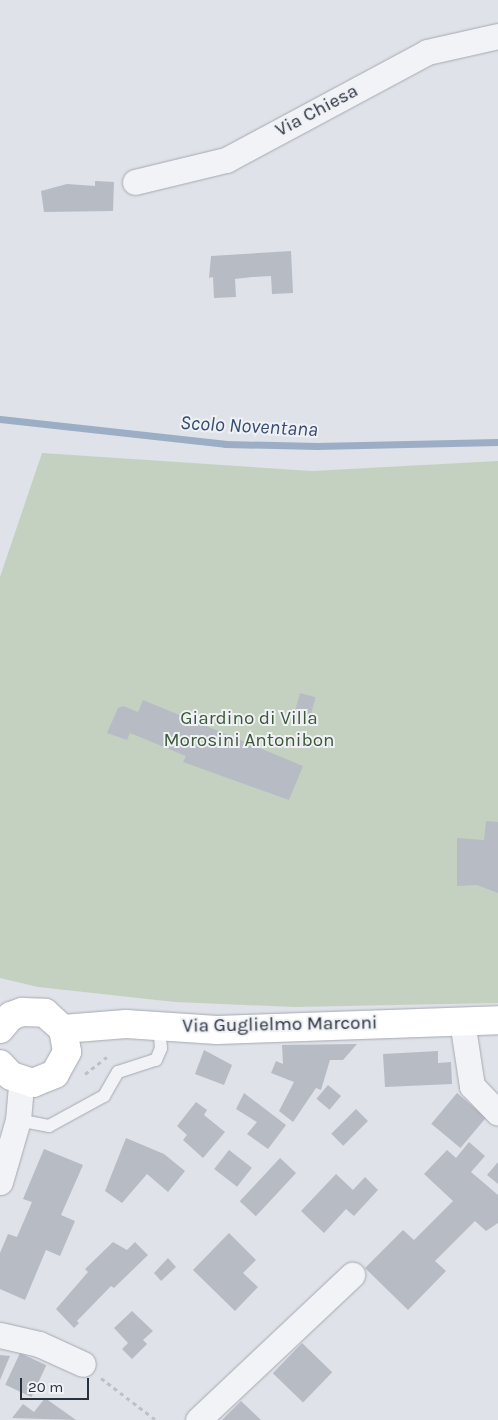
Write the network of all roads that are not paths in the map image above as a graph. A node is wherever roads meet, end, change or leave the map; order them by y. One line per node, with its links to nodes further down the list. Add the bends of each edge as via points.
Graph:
1 (498, 36): 2 (street, Via Chiesa, via 427,52 226,160)
2 (135, 182)
3 (498, 1020): 4 (street, Via Guglielmo Marconi)
4 (462, 1021): 5 (street, Via Guglielmo Marconi, via 217,1030); 10 (street, via 472,1086)
5 (159, 1026): 7 (street, Via Guglielmo Marconi, via 126,1024); 11 (lane, via 161,1048 156,1060 118,1072 104,1096 49,1126)
6 (0, 1029): 7 (street, via 11,1016 34,1011 56,1020)
7 (63, 1029): 9 (street, via 67,1046 63,1064 45,1080)
8 (0, 1064): 9 (street)
9 (21, 1082): 11 (street)
10 (498, 1113)
11 (18, 1120): 12 (street)
12 (0, 1182)
13 (352, 1275): 16 (street)
14 (0, 1335): 15 (street, via 39,1344)
15 (82, 1364)
16 (198, 1420)

